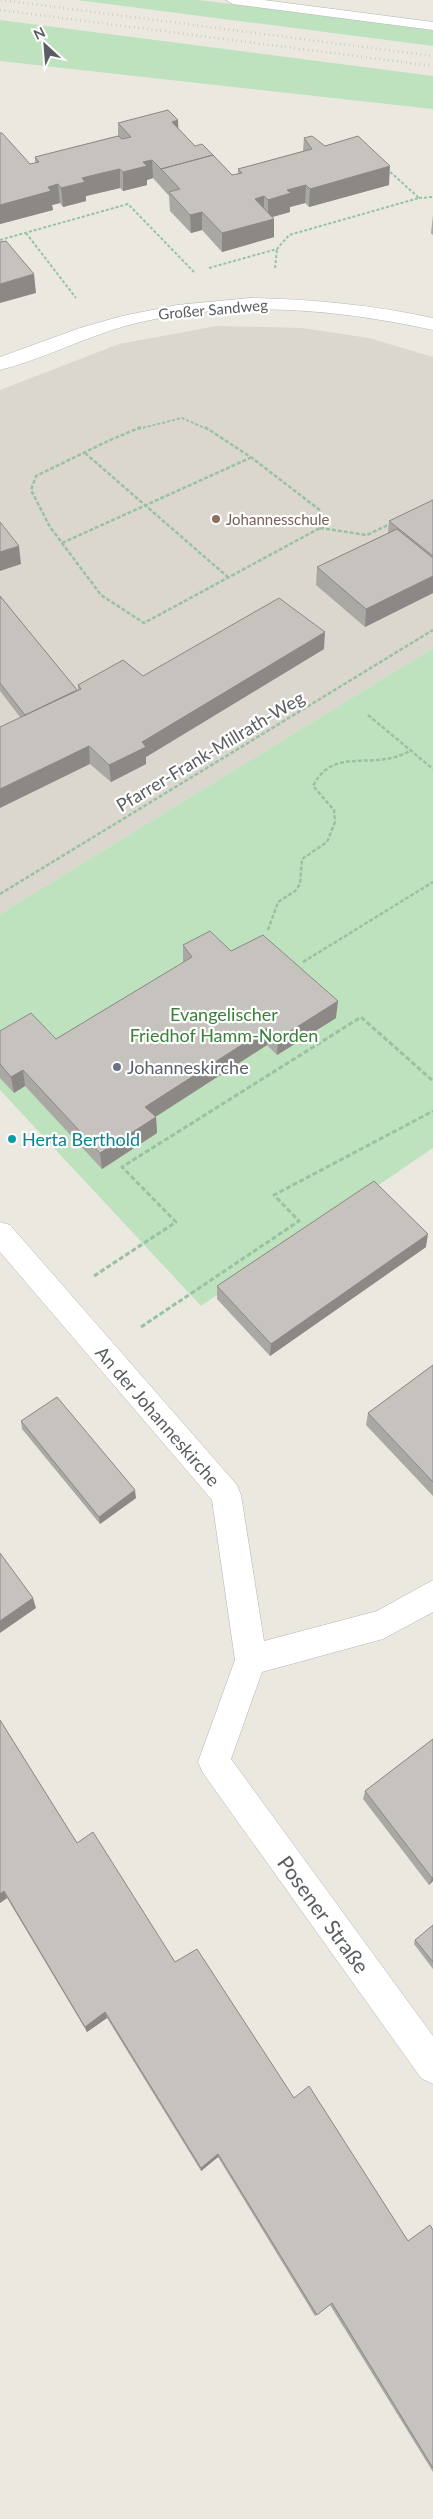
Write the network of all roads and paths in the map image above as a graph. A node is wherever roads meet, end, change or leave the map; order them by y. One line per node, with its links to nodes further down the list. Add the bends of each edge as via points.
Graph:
1 (233, 0): 2 (lane)
2 (433, 26)
3 (382, 164): 5 (path)
4 (433, 197): 5 (path)
5 (419, 198): 8 (path, via 290,235 277,248)
6 (26, 233): 7 (path); 8 (path, via 128,204); 11 (path)
7 (0, 240)
8 (194, 272): 9 (path)
9 (225, 306): 10 (street, Großer Sandweg, via 320,305 368,310); 11 (street, Großer Sandweg, via 140,317)
10 (433, 324)
11 (100, 328): 12 (street, Großer Sandweg)
12 (0, 364)
13 (85, 453): 14 (path, via 144,426 182,418 199,423); 15 (path); 18 (path, via 36,476 31,490)
14 (250, 458): 15 (path); 17 (path, via 321,511)
15 (146, 505): 18 (path); 19 (path)
16 (400, 519): 17 (path, via 367,535)
17 (320, 528): 19 (path)
18 (62, 543): 19 (path, via 102,595 144,623)
19 (229, 578)
20 (433, 630): 25 (path, Pfarrer-Frank-Millrath-Weg)
21 (368, 715): 22 (path)
22 (411, 750): 23 (path); 26 (path, via 404,757 388,762 340,762 316,776 313,786 335,810 335,824 324,845 302,858 299,867 301,880 296,892 278,902)
23 (433, 769)
24 (433, 882): 27 (path)
25 (0, 894)
26 (268, 930)
27 (303, 962)
28 (433, 1081): 31 (path, via 361,1017 122,1167 176,1222)
29 (433, 1111): 32 (path, via 274,1195 298,1221)
30 (0, 1234): 31 (street, An der Johanneskirche)
31 (58, 1300): 32 (street, An der Johanneskirche)
32 (104, 1352): 34 (street, An der Johanneskirche, via 226,1495)
33 (433, 1595): 34 (street, via 383,1624)
34 (251, 1660): 35 (street, Posener Straße, via 214,1762)
35 (433, 2066)

